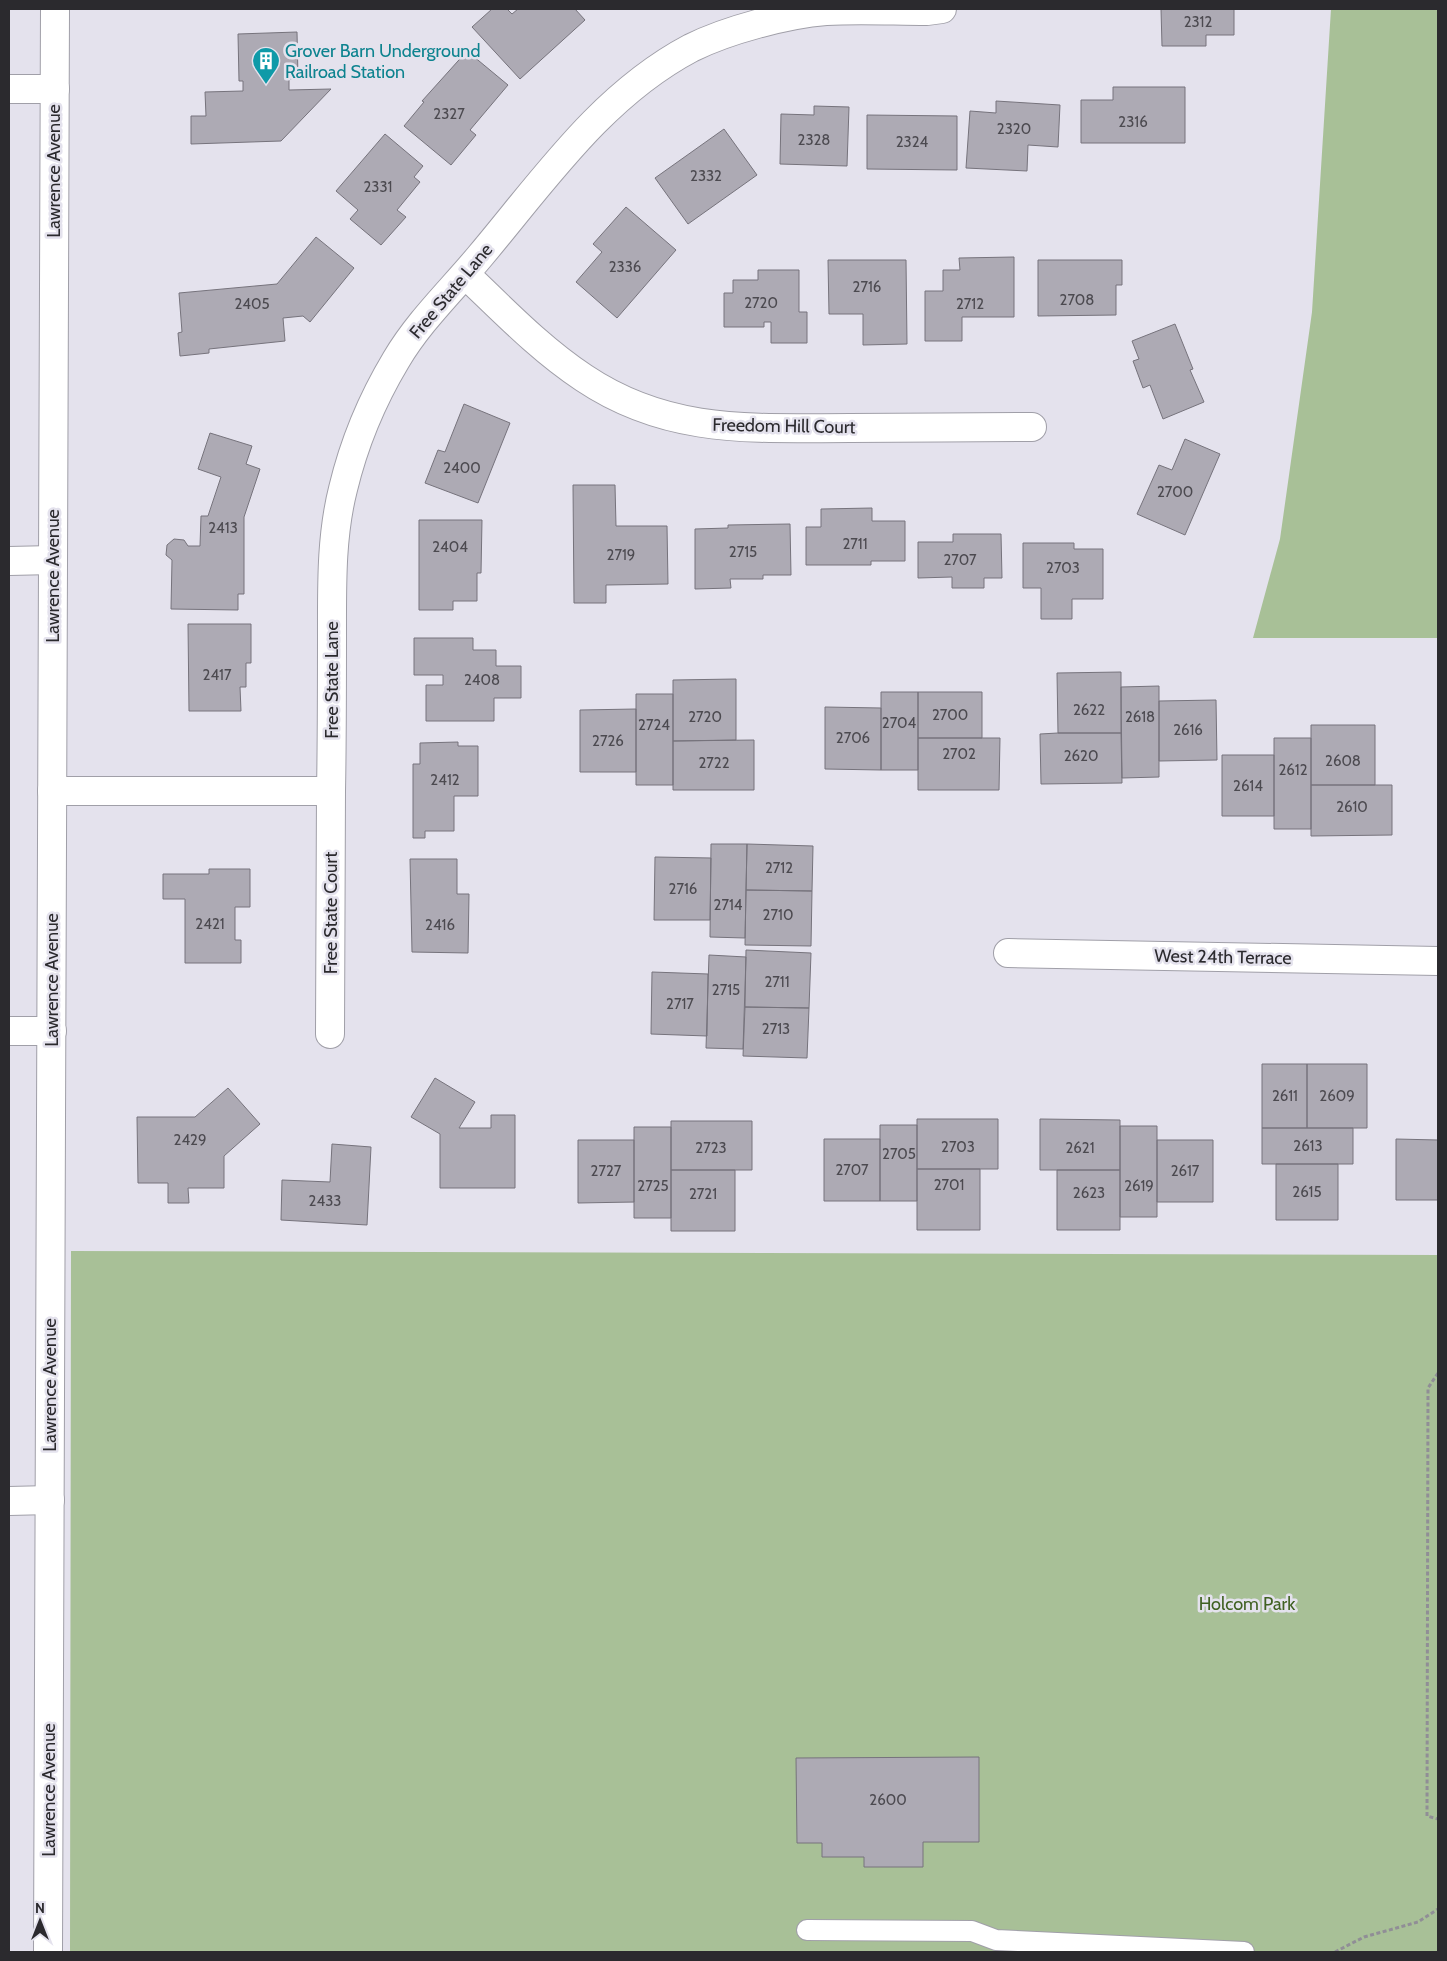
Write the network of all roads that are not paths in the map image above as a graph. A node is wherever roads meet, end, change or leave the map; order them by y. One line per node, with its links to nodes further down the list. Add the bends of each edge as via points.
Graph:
1 (55, 9): 4 (street, Lawrence Avenue)
2 (942, 9): 5 (street, Free State Lane, via 825,11 776,19 693,47 652,72 598,118)
3 (9, 89): 4 (street)
4 (55, 89): 7 (street, Lawrence Avenue)
5 (465, 274): 6 (street, Freedom Hill Court, via 526,332 584,378 626,401 692,423 741,428); 10 (street, Free State Lane, via 424,318 396,359 354,448 342,492 333,550)
6 (1032, 427)
7 (53, 560): 8 (street); 9 (street, Lawrence Avenue)
8 (9, 561)
9 (52, 792): 10 (street); 14 (street, Lawrence Avenue)
10 (331, 792): 15 (street, Free State Court)
11 (1008, 953): 12 (street, West 24th Terrace)
12 (1438, 961)
13 (9, 1031): 14 (street)
14 (52, 1031): 16 (street, Lawrence Avenue)
15 (330, 1034)
16 (50, 1500): 17 (street); 19 (street, Lawrence Avenue)
17 (9, 1501)
18 (807, 1930): 20 (lane, via 972,1931 996,1940)
19 (48, 1952)
20 (1244, 1952)

